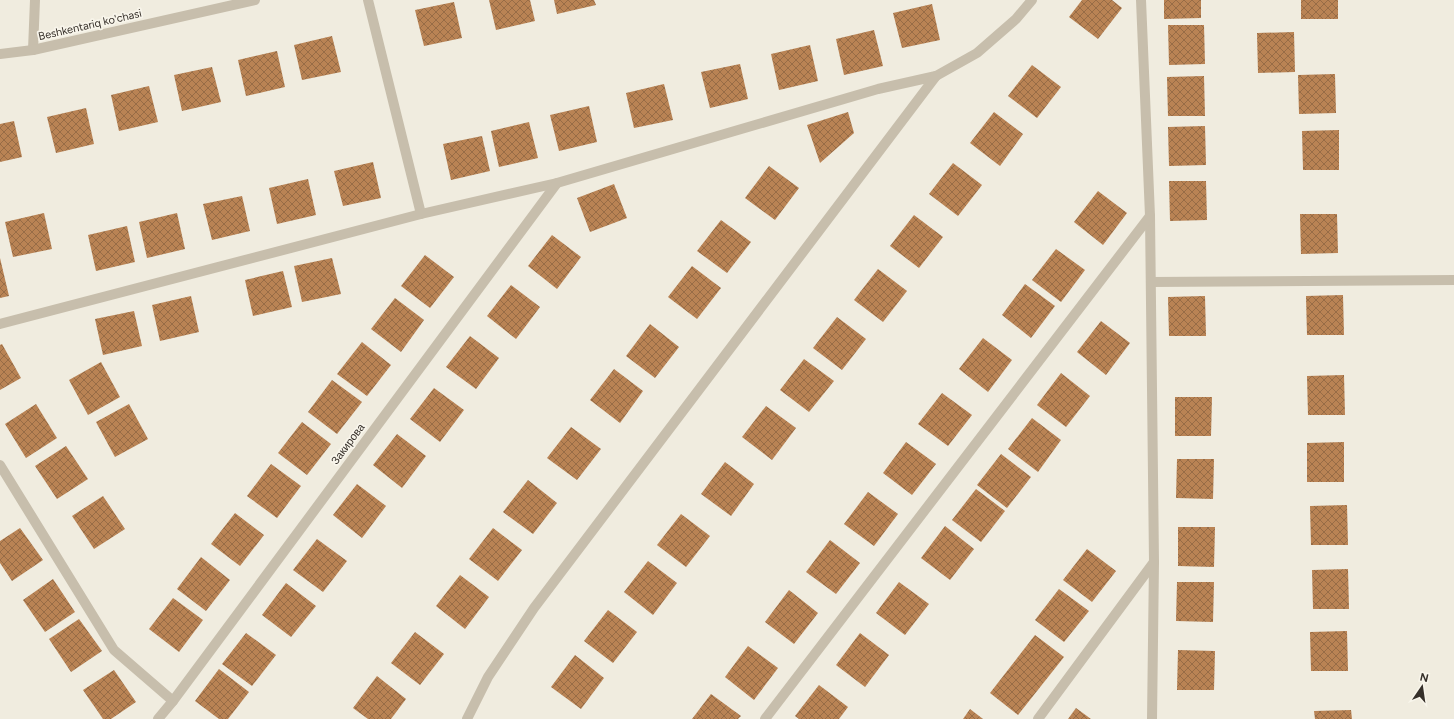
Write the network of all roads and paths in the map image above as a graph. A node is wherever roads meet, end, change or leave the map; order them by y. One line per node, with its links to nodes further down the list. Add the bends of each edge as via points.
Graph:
1 (35, 0): 6 (street)
2 (255, 0): 6 (street, Beshkentariq ko'chasi)
3 (368, 0): 10 (street)
4 (1032, 0): 8 (street, via 1016,19 977,53)
5 (1141, 0): 11 (street)
6 (33, 50): 7 (street, Beshkentariq ko'chasi)
7 (0, 54)
8 (936, 76): 9 (street, via 878,89); 19 (street, via 534,608 488,677)
9 (557, 183): 10 (street); 17 (street, Закирова)
10 (421, 214): 14 (street)
11 (1150, 216): 13 (street); 20 (street)
12 (1454, 280): 13 (street)
13 (1151, 282): 16 (street)
14 (0, 324)
15 (0, 465): 17 (street, via 114,650)
16 (1154, 562): 21 (street); 22 (street)
17 (173, 701): 18 (street, Закирова)
18 (158, 719)
19 (467, 719)
20 (765, 719)
21 (1038, 719)
22 (1152, 719)

